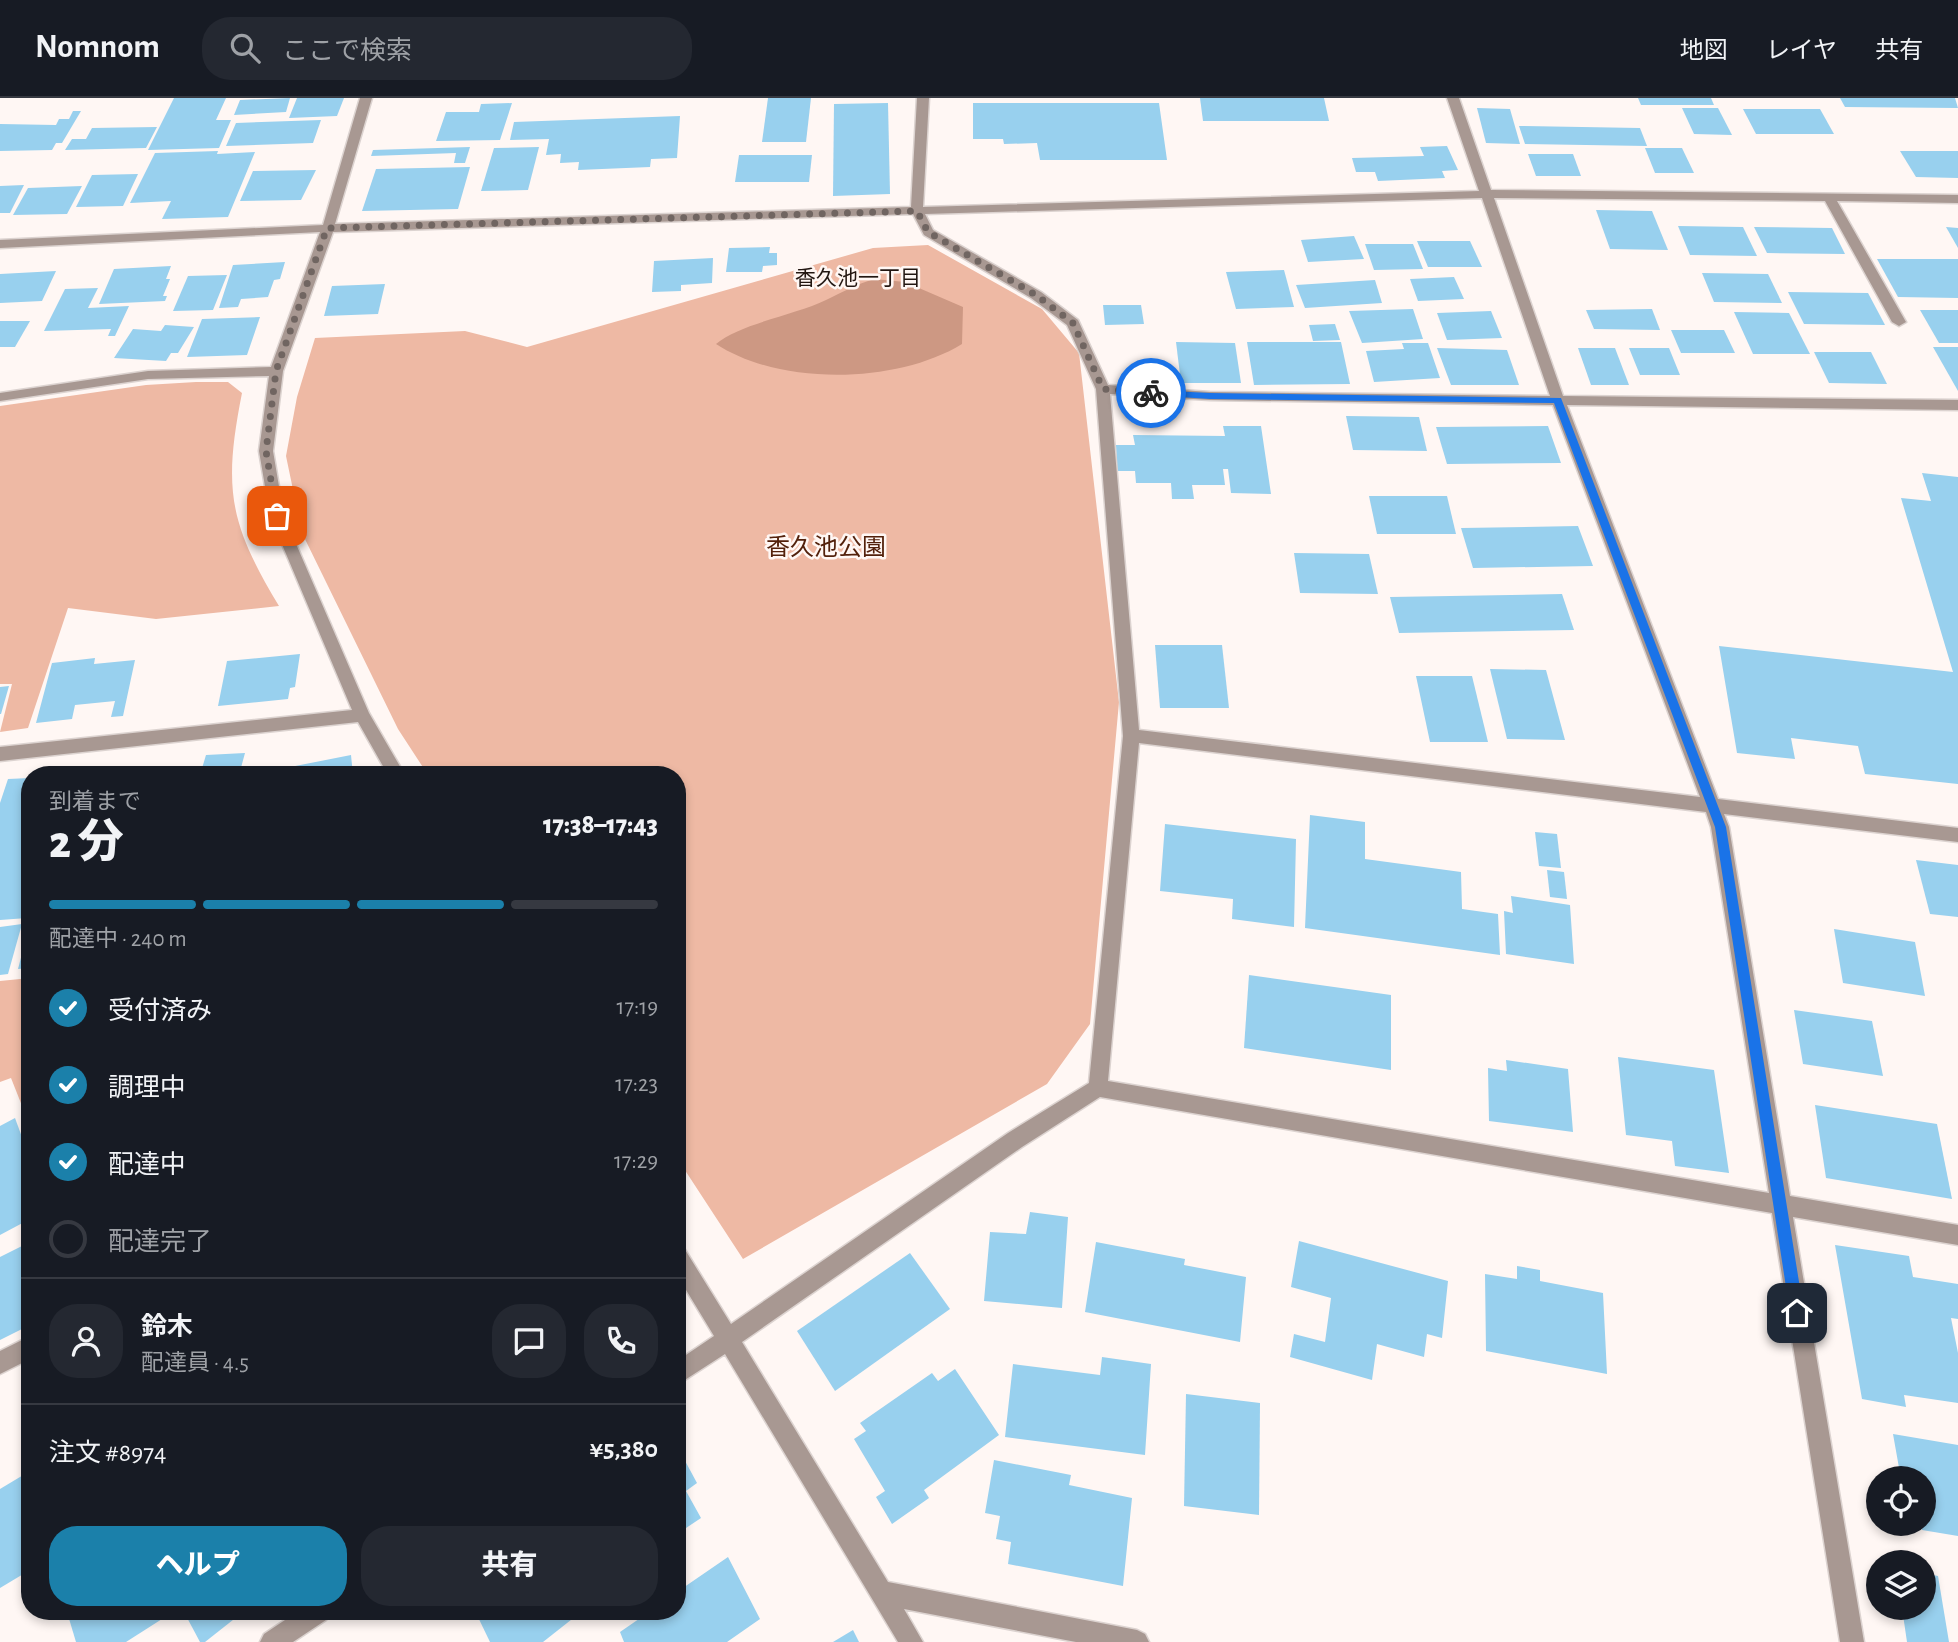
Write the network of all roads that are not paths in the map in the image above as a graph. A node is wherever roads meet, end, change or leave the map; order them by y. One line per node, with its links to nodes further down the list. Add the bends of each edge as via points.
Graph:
1 (366, 98): 8 (street)
2 (923, 98): 7 (street)
3 (1453, 98): 4 (street)
4 (1485, 194): 5 (street); 7 (street); 14 (street)
5 (1829, 198): 6 (street); 10 (street)
6 (1958, 199)
7 (917, 211): 8 (street); 12 (street, via 928,232 1036,295 1073,323)
8 (327, 228): 9 (street); 11 (street)
9 (0, 244)
10 (1899, 322)
11 (276, 371): 13 (street, via 148,375); 16 (street, via 266,451 277,516)
12 (1103, 389): 14 (street, via 1210,396); 17 (street)
13 (0, 397)
14 (1558, 400): 15 (street); 20 (street)
15 (1958, 405)
16 (362, 715): 18 (street); 19 (street)
17 (1131, 736): 20 (street); 22 (street)
18 (0, 754)
19 (392, 766)
20 (1711, 804): 21 (street); 23 (street, via 1720,827)
21 (1958, 835)
22 (1098, 1088): 23 (street); 26 (street)
23 (1779, 1203): 24 (street); 35 (street)
24 (1958, 1235)
25 (686, 1270): 26 (street)
26 (727, 1341): 29 (street); 30 (street)
27 (21, 1352): 28 (street)
28 (0, 1363)
29 (686, 1368)
30 (883, 1593): 33 (street); 34 (street)
31 (306, 1620): 32 (street)
32 (272, 1642)
33 (911, 1642)
34 (1137, 1642)
35 (1852, 1642)

